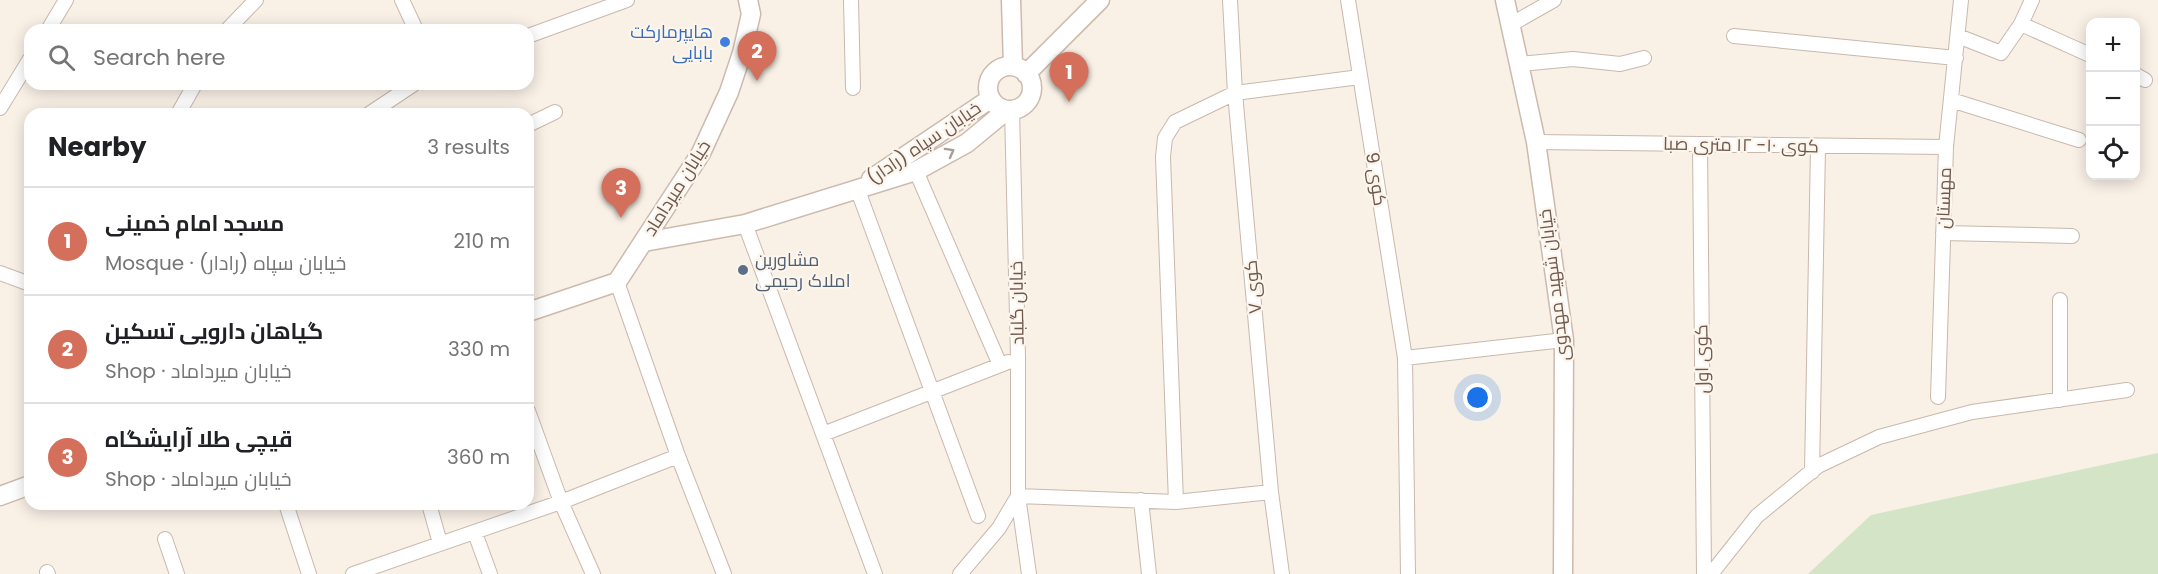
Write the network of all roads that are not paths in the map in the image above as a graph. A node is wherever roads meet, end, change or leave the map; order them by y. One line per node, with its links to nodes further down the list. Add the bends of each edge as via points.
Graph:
1 (66, 0): 15 (street)
2 (402, 0): 17 (street)
3 (627, 0): 20 (street)
4 (748, 0): 52 (street, خیابان میرداماد, via 751,14 729,92 701,153)
5 (851, 0): 30 (street)
6 (1011, 0): 28 (street)
7 (1100, 0): 28 (street)
8 (1230, 0): 33 (street, کوی ۷)
9 (1348, 0): 29 (street, کوی 9)
10 (1504, 0): 19 (street, خیابان شهید مهدوی)
11 (1554, 0): 19 (street)
12 (1961, 0): 22 (street, مهستان)
13 (2032, 0): 18 (street)
14 (249, 2): 16 (street)
15 (52, 24)
16 (232, 24)
17 (413, 24)
18 (2021, 24): 22 (street, via 2001,53); 23 (street)
19 (1510, 25): 26 (street, خیابان شهید مهدوی)
20 (534, 34)
21 (1734, 36): 25 (street)
22 (1958, 36): 25 (street, مهستان)
23 (2086, 53)
24 (1644, 58): 26 (street, via 1620,64 1573,59)
25 (1956, 58): 35 (street, مهستان)
26 (1520, 64): 43 (street, خیابان شهید مهدوی)
27 (24, 69): 36 (street)
28 (1019, 70): 34 (street, via 1003,67 995,72 988,89); 39 (street, via 1031,82 1032,92 1021,107)
29 (1360, 77): 33 (street); 60 (street, کوی 9)
30 (853, 88)
31 (192, 90): 37 (street)
32 (405, 90): 38 (street)
33 (1235, 93): 71 (street, کوی ۷); 76 (street, via 1175,122 1165,138)
34 (990, 99): 39 (street, via 996,106); 48 (street, خیابان سپاه (رادار))
35 (1951, 100): 42 (street); 46 (street, مهستان)
36 (0, 108)
37 (181, 108)
38 (378, 108)
39 (1009, 110): 47 (street, خیابان سپاه (رادار), one-way to 39, via 967,143); 59 (street, خیابان گلباد)
40 (555, 112): 41 (street)
41 (534, 122)
42 (2079, 140)
43 (1536, 142): 44 (street, کوی ۱۰- ۱۲ متری صبا); 58 (street, خیابان شهید مهدوی)
44 (1700, 144): 45 (street, کوی ۱۰- ۱۲ متری صبا); 96 (street, کوی اول)
45 (1818, 147): 46 (street, کوی ۱۰- ۱۲ متری صبا); 69 (street)
46 (1946, 147): 50 (street, مهستان)
47 (916, 171): 48 (street, خیابان سپاه (رادار)); 61 (street)
48 (857, 188): 49 (street, خیابان سپاه (رادار)); 63 (street)
49 (745, 224): 52 (street, خیابان سپاه (رادار)); 67 (street)
50 (1943, 232): 51 (street); 64 (street, مهستان)
51 (2072, 236)
52 (644, 242): 54 (street, خیابان میرداماد)
53 (0, 273): 55 (street)
54 (617, 282): 57 (street); 68 (street)
55 (24, 283)
56 (2060, 300): 65 (street)
57 (534, 310)
58 (1564, 340): 60 (street); 95 (street, خیابان شهید مهدوی)
59 (1018, 357): 61 (street); 73 (street, خیابان گلباد)
60 (1405, 358): 94 (street, کوی 9)
61 (1000, 365): 63 (street)
62 (2127, 390): 65 (street)
63 (933, 391): 67 (street); 79 (street)
64 (1938, 397)
65 (2060, 400): 69 (street, via 1972,412 1879,437)
66 (534, 428): 75 (street)
67 (823, 434): 89 (street)
68 (678, 456): 75 (street); 88 (street)
69 (1812, 472): 97 (street, via 1757,516)
70 (24, 487): 72 (street)
71 (1271, 492): 76 (street); 93 (street, کوی ۷)
72 (1, 495)
73 (1018, 496): 74 (street); 90 (street, via 999,528); 91 (street, خیابان گلباد)
74 (1141, 500): 76 (street); 92 (street)
75 (561, 502): 80 (street); 87 (street)
76 (1176, 502)
77 (288, 510): 84 (street)
78 (431, 510): 82 (street)
79 (978, 516)
80 (475, 533): 82 (street); 86 (street)
81 (165, 539): 83 (street)
82 (440, 543): 85 (street)
83 (177, 574)
84 (309, 574)
85 (356, 574)
86 (490, 574)
87 (593, 574)
88 (724, 574)
89 (875, 574)
90 (960, 574)
91 (1029, 574)
92 (1149, 574)
93 (1282, 574)
94 (1407, 574)
95 (1563, 574)
96 (1704, 574)
97 (1711, 574)

